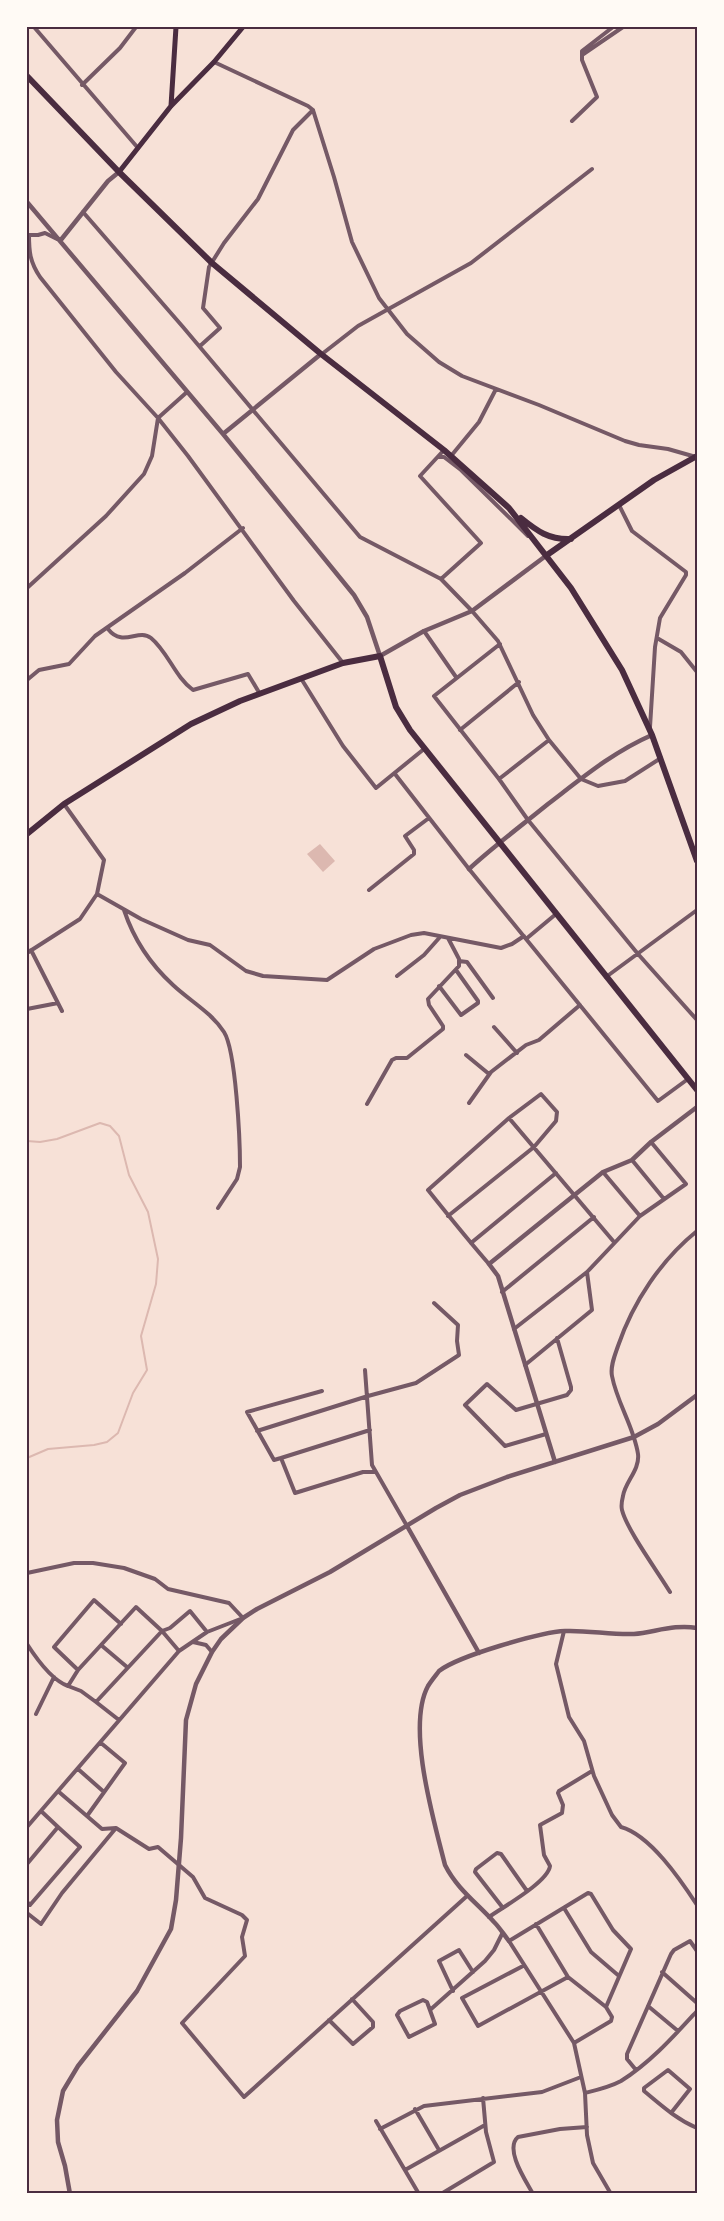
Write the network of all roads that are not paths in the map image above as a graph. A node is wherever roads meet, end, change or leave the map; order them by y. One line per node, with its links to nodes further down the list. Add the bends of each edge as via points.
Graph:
1 (34, 27): 10 (street)
2 (136, 27): 10 (street)
3 (176, 27): 11 (main road)
4 (243, 27): 8 (main road)
5 (613, 27): 7 (street)
6 (623, 27): 7 (street)
7 (582, 55): 13 (street, via 597,97)
8 (214, 62): 11 (main road); 12 (street)
9 (27, 76): 16 (main road)
10 (82, 85): 14 (street)
11 (171, 106): 14 (main road)
12 (313, 110): 21 (street, via 293,130 258,200); 22 (street, via 352,242)
13 (572, 122)
14 (138, 148): 16 (main road)
15 (592, 169): 22 (street, via 471,263)
16 (119, 172): 18 (street); 21 (main road)
17 (27, 202): 20 (street)
18 (83, 212): 20 (street); 23 (street)
19 (28, 235): 20 (street, via 45,233); 28 (street, via 29,256 36,271)
20 (60, 241): 26 (street)
21 (212, 263): 23 (street, via 203,308 220,328); 24 (main road)
22 (387, 309): 24 (street); 25 (street, via 407,334 439,362)
23 (200, 346): 27 (street)
24 (321, 354): 27 (street); 30 (main road)
25 (496, 389): 31 (street, via 479,422); 33 (street, via 625,441)
26 (187, 392): 28 (street); 29 (street)
27 (253, 409): 29 (street); 39 (street, via 360,537)
28 (158, 418): 36 (street); 40 (street, via 152,456 144,474 106,516)
29 (223, 434): 46 (street, via 354,595 367,617)
30 (444, 450): 31 (main road); 32 (street)
31 (451, 456): 35 (main road)
32 (438, 457): 38 (street, via 461,470); 39 (street, via 420,476 481,543)
33 (697, 457): 34 (main road)
34 (619, 505): 37 (main road); 44 (street, via 632,531 687,575 660,618)
35 (509, 508): 37 (main road, via 542,534); 38 (main road)
36 (243, 528): 42 (street); 47 (street)
37 (571, 538): 38 (main road)
38 (547, 555): 41 (street); 55 (main road, via 622,670)
39 (441, 579): 41 (street)
40 (28, 585)
41 (472, 611): 43 (street); 45 (street)
42 (108, 629): 50 (street, via 95,636 69,664 39,670); 53 (street, via 118,637 153,639 193,690 248,674)
43 (424, 631): 46 (street); 49 (street)
44 (657, 638): 48 (street, via 681,652); 55 (street)
45 (500, 644): 49 (street); 52 (street)
46 (380, 656): 47 (main road); 57 (main road, via 396,707)
47 (343, 663): 51 (main road)
48 (697, 672)
49 (456, 677): 54 (street, via 434,695)
50 (27, 680)
51 (302, 680): 53 (main road); 59 (street, via 343,746 376,788)
52 (519, 682): 54 (street); 56 (street)
53 (260, 694): 62 (main road, via 191,724)
54 (460, 729): 61 (street)
55 (651, 731): 58 (main road); 60 (street)
56 (549, 740): 60 (street); 61 (street)
57 (424, 749): 59 (street); 66 (main road)
58 (661, 758): 60 (street, via 625,781 598,786); 67 (main road)
59 (395, 774): 63 (street)
60 (581, 778): 64 (street)
61 (499, 779): 64 (street)
62 (64, 804): 65 (main road); 70 (street, via 104,860)
63 (429, 818): 68 (street); 69 (street, via 405,836 414,854)
64 (528, 820): 66 (street); 78 (street)
65 (27, 834)
66 (499, 843): 68 (street); 73 (main road)
67 (697, 861)
68 (469, 869): 75 (street)
69 (369, 890)
70 (97, 894): 71 (street); 77 (street, via 80,920)
71 (123, 908): 74 (street, via 188,940 210,945 246,971 262,976 327,980 374,949 411,934); 107 (street, via 140,948 174,986 210,1016 228,1040 240,1167 237,1179)
72 (697, 910): 78 (street)
73 (556, 914): 75 (street); 82 (main road)
74 (440, 937): 76 (street); 81 (street)
75 (525, 937): 76 (street, via 501,948); 86 (street)
76 (448, 938): 79 (street)
77 (29, 952): 85 (street)
78 (638, 954): 82 (street); 89 (street)
79 (459, 961): 80 (street); 84 (street, via 466,961)
80 (456, 970): 83 (street); 83 (street, via 478,1003 460,1014)
81 (397, 976)
82 (606, 977): 94 (main road)
83 (439, 986): 97 (street, via 428,1002 443,1029 407,1058 392,1060)
84 (493, 998)
85 (58, 1003): 87 (street); 88 (street)
86 (580, 1005): 91 (street); 94 (street, via 658,1101)
87 (27, 1009)
88 (62, 1011)
89 (697, 1020)
90 (494, 1027): 91 (street)
91 (517, 1053): 93 (street)
92 (466, 1055): 93 (street)
93 (489, 1074): 96 (street)
94 (688, 1079): 95 (main road)
95 (697, 1090)
96 (469, 1103)
97 (367, 1104)
98 (697, 1107): 100 (street)
99 (509, 1118): 101 (street); 101 (street, via 541,1094 557,1112 556,1121); 108 (street, via 428,1190)
100 (651, 1142): 102 (street); 106 (street, via 686,1184)
101 (534, 1147): 104 (street); 108 (street)
102 (632, 1160): 103 (street); 106 (street)
103 (603, 1172): 105 (street); 109 (street)
104 (556, 1173): 105 (street); 113 (street)
105 (575, 1194): 110 (street); 114 (street)
106 (664, 1199): 109 (street)
107 (218, 1208)
108 (448, 1216): 113 (street)
109 (640, 1216): 112 (street)
110 (594, 1217): 112 (street); 116 (street)
111 (697, 1231): 129 (street, via 668,1259 633,1310 613,1360 611,1374)
112 (614, 1242): 115 (street)
113 (471, 1243): 114 (street)
114 (489, 1263): 116 (street)
115 (587, 1272): 118 (street); 119 (street, via 592,1310)
116 (502, 1292): 118 (street)
117 (434, 1303): 124 (street, via 458,1325 459,1355 417,1383)
118 (514, 1329): 120 (street)
119 (557, 1338): 120 (street); 125 (street, via 571,1390 567,1395)
120 (525, 1365): 125 (street)
121 (365, 1370): 124 (street)
122 (322, 1391): 127 (street, via 247,1412)
123 (697, 1395): 129 (street)
124 (368, 1396): 126 (street); 127 (street)
125 (537, 1404): 128 (street); 128 (street, via 514,1410 487,1384 465,1405 505,1446)
126 (370, 1430): 130 (street); 132 (street)
127 (257, 1431): 130 (street, via 274,1460)
128 (546, 1434): 131 (street)
129 (634, 1437): 131 (street); 135 (street, via 638,1456 621,1508)
130 (281, 1458): 132 (street, via 295,1493)
131 (555, 1462): 133 (street, via 460,1495)
132 (374, 1472): 133 (street)
133 (407, 1526): 136 (street); 147 (street)
134 (27, 1573): 136 (street, via 74,1563 124,1568 155,1579 168,1589 230,1603)
135 (670, 1592)
136 (243, 1618): 141 (street); 146 (street)
137 (121, 1624): 139 (street, via 136,1607); 144 (street); 149 (street, via 94,1600 54,1647)
138 (697, 1628): 140 (street, via 680,1626 612,1635)
139 (162, 1631): 141 (street, via 190,1611); 145 (street); 148 (street)
140 (564, 1631): 147 (street); 157 (street, via 556,1664 569,1717 584,1741)
141 (207, 1632): 142 (street)
142 (192, 1642): 145 (street); 146 (street, via 207,1645)
143 (27, 1644): 150 (street)
144 (101, 1645): 148 (street); 149 (street)
145 (179, 1651): 154 (street)
146 (212, 1652): 168 (street, via 196,1684 186,1720)
147 (479, 1653): 170 (street, via 439,1672 428,1687 420,1724 422,1761 445,1865)
148 (127, 1667): 152 (street)
149 (78, 1670): 151 (street)
150 (54, 1677): 151 (street); 153 (street)
151 (68, 1686): 152 (street)
152 (96, 1702): 154 (street)
153 (36, 1714)
154 (119, 1720): 155 (street)
155 (101, 1743): 156 (street); 159 (street, via 124,1762)
156 (78, 1769): 158 (street); 159 (street)
157 (592, 1771): 169 (street, via 560,1791 562,1812 540,1825 550,1868); 172 (street, via 621,1827 632,1830 664,1860)
158 (59, 1792): 160 (street); 161 (street)
159 (104, 1792): 161 (street)
160 (41, 1811): 163 (street); 165 (street)
161 (87, 1816): 166 (street, via 102,1828)
162 (27, 1817): 163 (street)
163 (32, 1820): 164 (street)
164 (27, 1827)
165 (58, 1827): 167 (street); 171 (street, via 80,1847 30,1905)
166 (116, 1828): 168 (street, via 149,1849 158,1847); 175 (street, via 41,1924)
167 (27, 1864)
168 (179, 1864): 195 (street, via 193,1877 205,1898 246,1920 242,1936 246,1956 182,2023 244,2097); 211 (street, via 171,1929 137,1991 63,2091 57,2120 58,2142)
169 (527, 1891): 173 (street); 173 (street, via 497,1853 475,1872)
170 (466, 1896): 176 (street); 189 (street)
171 (27, 1902)
172 (697, 1905)
173 (503, 1908): 176 (street)
174 (564, 1908): 177 (street); 184 (street, via 591,1952); 184 (street, via 588,1893 592,1895 613,1930 631,1947)
175 (27, 1912)
176 (489, 1917): 178 (street)
177 (536, 1924): 179 (street); 185 (street)
178 (502, 1934): 179 (street); 182 (street, via 494,1950)
179 (509, 1941): 181 (street)
180 (697, 1951): 183 (street, via 690,1941 674,1950)
181 (524, 1966): 187 (street); 188 (street)
182 (473, 1972): 186 (street); 186 (street, via 459,1950 439,1960)
183 (662, 1972): 190 (street); 191 (street)
184 (619, 1976): 192 (street)
185 (568, 1977): 187 (street); 192 (street)
186 (454, 1990): 188 (street); 193 (street)
187 (540, 1993): 188 (street, via 480,2026); 197 (street)
188 (462, 1998)
189 (352, 1999): 195 (street); 195 (street, via 373,2027 353,2044)
190 (697, 2003)
191 (648, 2006): 196 (street); 198 (street, via 627,2054)
192 (606, 2007): 197 (street, via 612,2020)
193 (430, 2010): 193 (street, via 423,2000 398,2012 409,2037 435,2024)
194 (697, 2011): 196 (street)
195 (329, 2020)
196 (678, 2031): 198 (street)
197 (574, 2043): 199 (street)
198 (636, 2070): 200 (street, via 620,2082)
199 (581, 2077): 200 (street); 201 (street, via 542,2092)
200 (585, 2093): 206 (street)
201 (483, 2098): 202 (street); 205 (street)
202 (415, 2109): 208 (street); 209 (street)
203 (671, 2113): 203 (street, via 644,2089 668,2070 690,2089); 207 (street)
204 (376, 2121): 208 (street)
205 (485, 2125): 209 (street); 213 (street, via 494,2162)
206 (587, 2127): 214 (street, via 514,2139 517,2164); 215 (street, via 593,2163)
207 (697, 2128)
208 (380, 2129): 210 (street)
209 (439, 2150): 210 (street)
210 (405, 2170): 212 (street)
211 (70, 2194)
212 (419, 2194)
213 (441, 2194)
214 (533, 2194)
215 (611, 2194)

